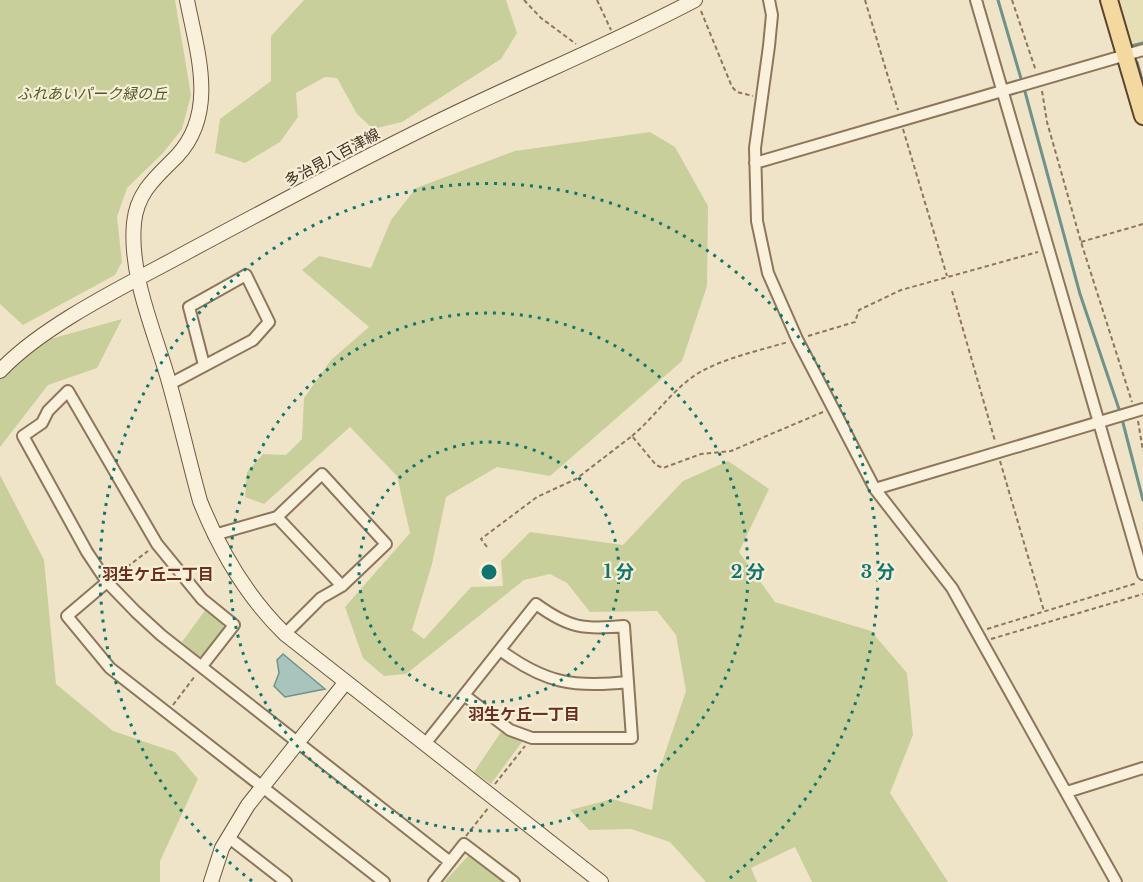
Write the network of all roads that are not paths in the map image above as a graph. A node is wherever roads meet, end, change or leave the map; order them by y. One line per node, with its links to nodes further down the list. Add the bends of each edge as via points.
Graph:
1 (187, 0): 11 (street, via 202,78 201,106 185,145 144,190 136,209 134,237)
2 (769, 0): 10 (street, via 772,15)
3 (976, 0): 8 (street)
4 (1109, 0): 7 (main road)
5 (698, 5): 11 (street, 多治見八百津線, via 615,38 361,160)
6 (1143, 50): 7 (street)
7 (1125, 55): 8 (street); 9 (main road)
8 (1002, 90): 10 (street); 16 (street)
9 (1143, 116)
10 (755, 163): 17 (street, via 758,221 768,273 831,409)
11 (139, 279): 13 (street, 多治見八百津線, via 28,344); 14 (street)
12 (204, 365): 12 (street, via 253,340 269,322 246,275 189,307); 14 (street)
13 (0, 370)
14 (170, 384): 19 (street, via 200,501)
15 (1136, 411): 16 (street)
16 (1100, 422): 17 (street); 20 (street)
17 (875, 489): 33 (street, via 952,588)
18 (277, 517): 19 (street); 22 (street); 22 (street, via 322,474 386,544)
19 (214, 535): 23 (street, via 253,599)
20 (1143, 574)
21 (108, 582): 25 (street, via 161,635); 25 (street, via 87,552 23,436 42,423 68,391 157,544 202,598 234,625); 32 (street, via 67,616 110,668)
22 (342, 586): 23 (street, via 321,598)
23 (285, 634): 27 (street)
24 (500, 650): 26 (street, via 524,667 556,681 592,686); 26 (street, via 536,604 577,627 624,626); 28 (street)
25 (202, 666): 29 (street)
26 (628, 682): 28 (street, via 632,738 532,738 510,730)
27 (345, 683): 29 (street); 30 (street)
28 (464, 695): 30 (street)
29 (297, 742): 32 (street); 35 (street)
30 (425, 744): 41 (street)
31 (1143, 768): 33 (street)
32 (262, 788): 34 (street); 38 (street)
33 (1067, 792): 42 (street)
34 (228, 837): 36 (street); 37 (street)
35 (450, 862): 39 (street); 40 (street, via 464,844)
36 (211, 882)
37 (286, 882)
38 (384, 882)
39 (434, 882)
40 (514, 882)
41 (601, 882)
42 (1116, 882)

